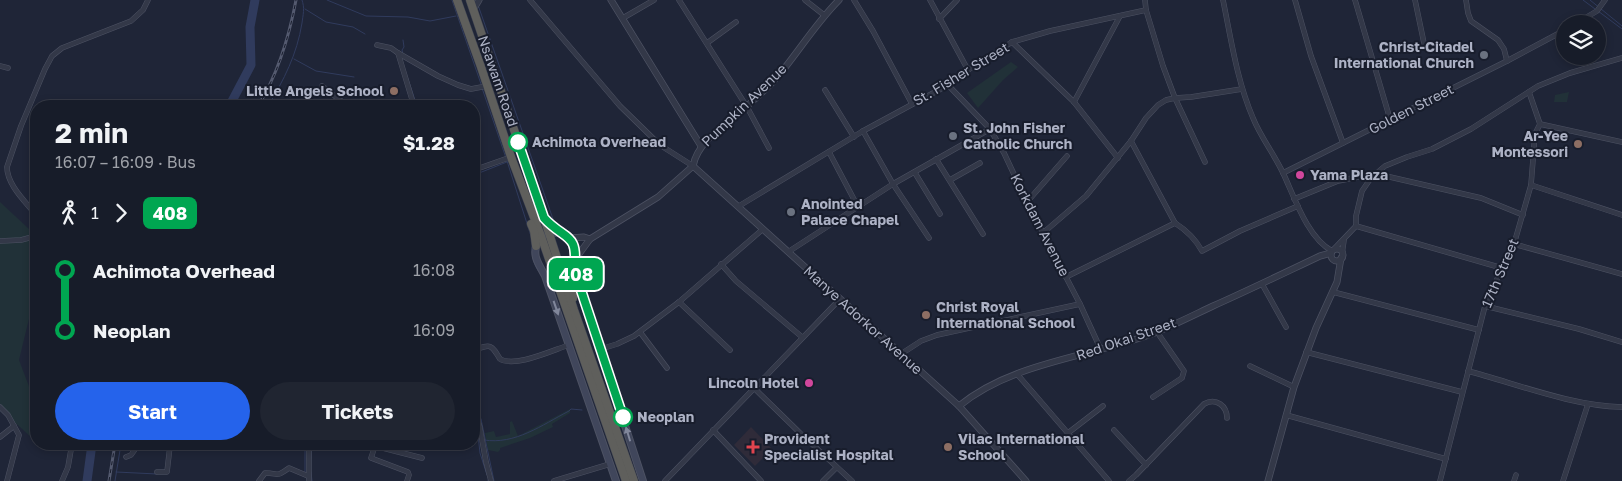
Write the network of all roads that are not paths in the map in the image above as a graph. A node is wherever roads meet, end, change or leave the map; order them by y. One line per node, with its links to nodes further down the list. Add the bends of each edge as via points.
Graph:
1 (148, 0): 47 (street, via 140,14 131,21 62,48 52,56)
2 (457, 0): 42 (highway, Nsawam Road)
3 (470, 0): 21 (highway, Nsawam Road)
4 (479, 0): 21 (street)
5 (530, 0): 71 (street, via 620,106 660,145)
6 (611, 0): 26 (street)
7 (654, 0): 26 (street)
8 (679, 0): 31 (street)
9 (805, 0): 23 (street)
10 (839, 0): 23 (street, Pumpkin Avenue)
11 (854, 0): 51 (street)
12 (930, 0): 27 (street)
13 (957, 0): 27 (street)
14 (1145, 0): 22 (street)
15 (1223, 0): 43 (street)
16 (1295, 0): 61 (street, via 1310,56)
17 (1355, 0): 54 (street)
18 (1415, 0): 33 (street)
19 (1466, 0): 36 (street, via 1471,21 1498,40)
20 (1604, 1): 24 (street)
21 (473, 10): 91 (highway, Nsawam Road)
22 (1146, 10): 25 (street, St. Fisher Street); 46 (street)
23 (824, 15): 53 (street, Pumpkin Avenue, via 778,76)
24 (1590, 15)
25 (1120, 16): 30 (street, St. Fisher Street, via 1050,30); 50 (street)
26 (623, 18): 62 (street)
27 (939, 19): 39 (street)
28 (736, 22): 31 (street)
29 (1556, 35): 36 (street, Golden Street)
30 (1012, 42): 39 (street, St. Fisher Street); 50 (street)
31 (707, 43): 53 (street)
32 (377, 45): 34 (street, via 390,47)
33 (1426, 48)
34 (398, 53): 42 (street, via 471,90); 49 (street)
35 (1622, 58): 45 (street, via 1570,73)
36 (1507, 61): 54 (street, Golden Street)
37 (0, 66): 38 (street)
38 (8, 68)
39 (968, 70): 40 (street, St. Fisher Street)
40 (948, 85): 51 (street, St. Fisher Street); 56 (street, Korkdam Avenue)
41 (322, 86): 48 (street)
42 (487, 86): 66 (highway, Nsawam Road)
43 (1242, 89): 46 (street); 76 (street, via 1259,132)
44 (824, 90): 58 (street)
45 (1530, 92): 55 (street); 77 (street, via 1471,129 1432,149 1385,166)
46 (1175, 98): 59 (street, via 1158,105); 69 (street)
47 (32, 100)
48 (339, 100)
49 (412, 100)
50 (1074, 102): 67 (street)
51 (912, 104): 57 (street, St. Fisher Street)
52 (30, 105): 74 (street)
53 (747, 107): 62 (street, Pumpkin Avenue); 63 (street)
54 (1390, 119): 61 (street, Golden Street)
55 (1540, 124): 60 (street); 80 (street, 17th Street, via 1535,134)
56 (990, 129): 68 (street); 83 (street, Korkdam Avenue)
57 (863, 131): 58 (street, St. Fisher Street); 79 (street)
58 (854, 137): 64 (street, St. Fisher Street)
59 (1131, 141): 67 (street); 92 (street)
60 (1622, 142)
61 (1343, 143): 76 (street, Golden Street)
62 (701, 146): 71 (street, Pumpkin Avenue)
63 (770, 148)
64 (829, 152): 84 (street, St. Fisher Street); 86 (street)
65 (1067, 156): 83 (street)
66 (511, 157): 72 (street); 81 (highway, Nsawam Road)
67 (1118, 158): 96 (street, via 1086,196)
68 (936, 159): 75 (street); 78 (street)
69 (1205, 162)
70 (980, 164): 78 (street)
71 (693, 166): 84 (street, Manye Adorkor Avenue); 103 (street, via 658,197)
72 (480, 168)
73 (0, 170): 74 (street)
74 (7, 172): 87 (street, via 12,185)
75 (915, 173): 79 (street); 88 (street)
76 (1283, 173): 82 (street)
77 (1375, 174): 82 (street, via 1338,181); 89 (street, via 1481,198); 93 (street, via 1362,191)
78 (950, 180): 97 (street)
79 (893, 184): 86 (street); 101 (street)
80 (1531, 185): 89 (street, 17th Street); 90 (street)
81 (523, 188): 98 (highway, Nsawam Road); 106 (highway)
82 (1294, 200): 85 (street)
83 (1027, 202): 96 (street, Korkdam Avenue)
84 (739, 206): 94 (street, Manye Adorkor Avenue)
85 (1298, 206): 92 (street, via 1202,251); 108 (street, via 1311,231)
86 (858, 207): 107 (street)
87 (30, 208)
88 (940, 214)
89 (1523, 214): 105 (street, 17th Street)
90 (1622, 215)
91 (544, 218): 95 (highway); 98 (highway, Nsawam Road)
92 (1175, 223): 116 (street)
93 (1356, 226): 102 (street); 112 (street)
94 (763, 229): 107 (street, Manye Adorkor Avenue); 111 (street)
95 (560, 233): 98 (main road); 100 (main road)
96 (1043, 233): 116 (street, Korkdam Avenue)
97 (983, 234)
98 (545, 235): 106 (main road); 123 (highway, Nsawam Road); 180 (highway, Nsawam Road)
99 (30, 238): 104 (street)
100 (570, 238): 103 (street); 110 (main road)
101 (929, 238)
102 (1344, 238): 108 (street); 109 (street)
103 (590, 239): 110 (street)
104 (0, 241)
105 (1514, 244): 112 (street, 17th Street); 115 (street)
106 (536, 246): 130 (main road, one-way to 130, via 536,261 545,276)
107 (788, 252): 119 (street, Manye Adorkor Avenue)
108 (1333, 254): 109 (street, via 1338,260); 109 (street, via 1339,249); 114 (street); 117 (street, Red Okai Street, via 1320,256)
109 (1342, 256): 114 (street)
110 (576, 258): 113 (main road)
111 (721, 264): 120 (street); 128 (street)
112 (1502, 268): 122 (street, 17th Street)
113 (574, 269): 123 (highway); 132 (main road)
114 (1338, 270): 118 (street)
115 (1622, 274)
116 (1066, 277): 121 (street, Korkdam Avenue)
117 (1262, 284): 124 (street); 127 (street, Red Okai Street)
118 (1333, 292): 125 (street); 135 (street)
119 (840, 299): 128 (street); 136 (street, Manye Adorkor Avenue)
120 (679, 302): 126 (street); 133 (street)
121 (1080, 304): 134 (street, Korkdam Avenue); 136 (street, via 937,335)
122 (1485, 306): 125 (street, 17th Street); 129 (street)
123 (574, 310): 181 (highway, Nsawam Road)
124 (1286, 327)
125 (1479, 330): 139 (street, 17th Street)
126 (640, 332): 132 (street); 138 (street)
127 (1157, 332): 134 (street, Red Okai Street); 144 (street, via 1184,375)
128 (802, 337): 142 (street)
129 (1622, 342)
130 (569, 345): 131 (street, via 510,363 500,359 493,347); 167 (main road)
131 (480, 348)
132 (601, 349): 182 (main road, one-way to 132)
133 (730, 350)
134 (1101, 350): 140 (street, Red Okai Street)
135 (1306, 352): 141 (street); 143 (street)
136 (901, 354): 146 (street, Manye Adorkor Avenue)
137 (1250, 366): 141 (street)
138 (667, 368)
139 (1468, 370): 143 (street, 17th Street); 145 (street)
140 (1017, 374): 146 (street, Red Okai Street); 156 (street)
141 (1294, 387): 150 (street)
142 (754, 388): 154 (street); 169 (street)
143 (1462, 392): 166 (street, 17th Street)
144 (1152, 397)
145 (1588, 404): 149 (street); 193 (street)
146 (959, 406): 187 (street, Manye Adorkor Avenue)
147 (1103, 406): 156 (street)
148 (0, 407): 152 (street)
149 (1622, 407)
150 (1286, 414): 166 (street); 190 (street)
151 (1228, 418): 168 (street, via 1223,405 1208,401)
152 (14, 426): 157 (street); 173 (street, via 19,435)
153 (480, 428): 177 (street)
154 (714, 430): 183 (street); 184 (street)
155 (1114, 430): 168 (street)
156 (1068, 433): 188 (street)
157 (0, 437)
158 (71, 450): 174 (street)
159 (135, 450): 164 (street)
160 (170, 450): 170 (street, via 167,472)
161 (309, 450): 172 (street)
162 (373, 450): 176 (street, via 371,458 408,472)
163 (392, 450): 165 (street)
164 (126, 457)
165 (422, 458)
166 (1446, 459): 191 (street, 17th Street)
167 (610, 464): 178 (street); 179 (main road)
168 (1146, 465): 189 (street)
169 (836, 468): 185 (street); 186 (street)
170 (157, 472)
171 (1516, 475): 192 (street)
172 (309, 478): 175 (street, via 288,468 282,474 265,473)
173 (7, 481)
174 (62, 481)
175 (259, 481)
176 (407, 481)
177 (491, 481)
178 (554, 481)
179 (616, 481)
180 (626, 481)
181 (634, 481)
182 (643, 481)
183 (665, 481)
184 (761, 481)
185 (823, 481)
186 (852, 481)
187 (1026, 481)
188 (1109, 481)
189 (1129, 481)
190 (1268, 481)
191 (1440, 481)
192 (1514, 481)
193 (1563, 481)

